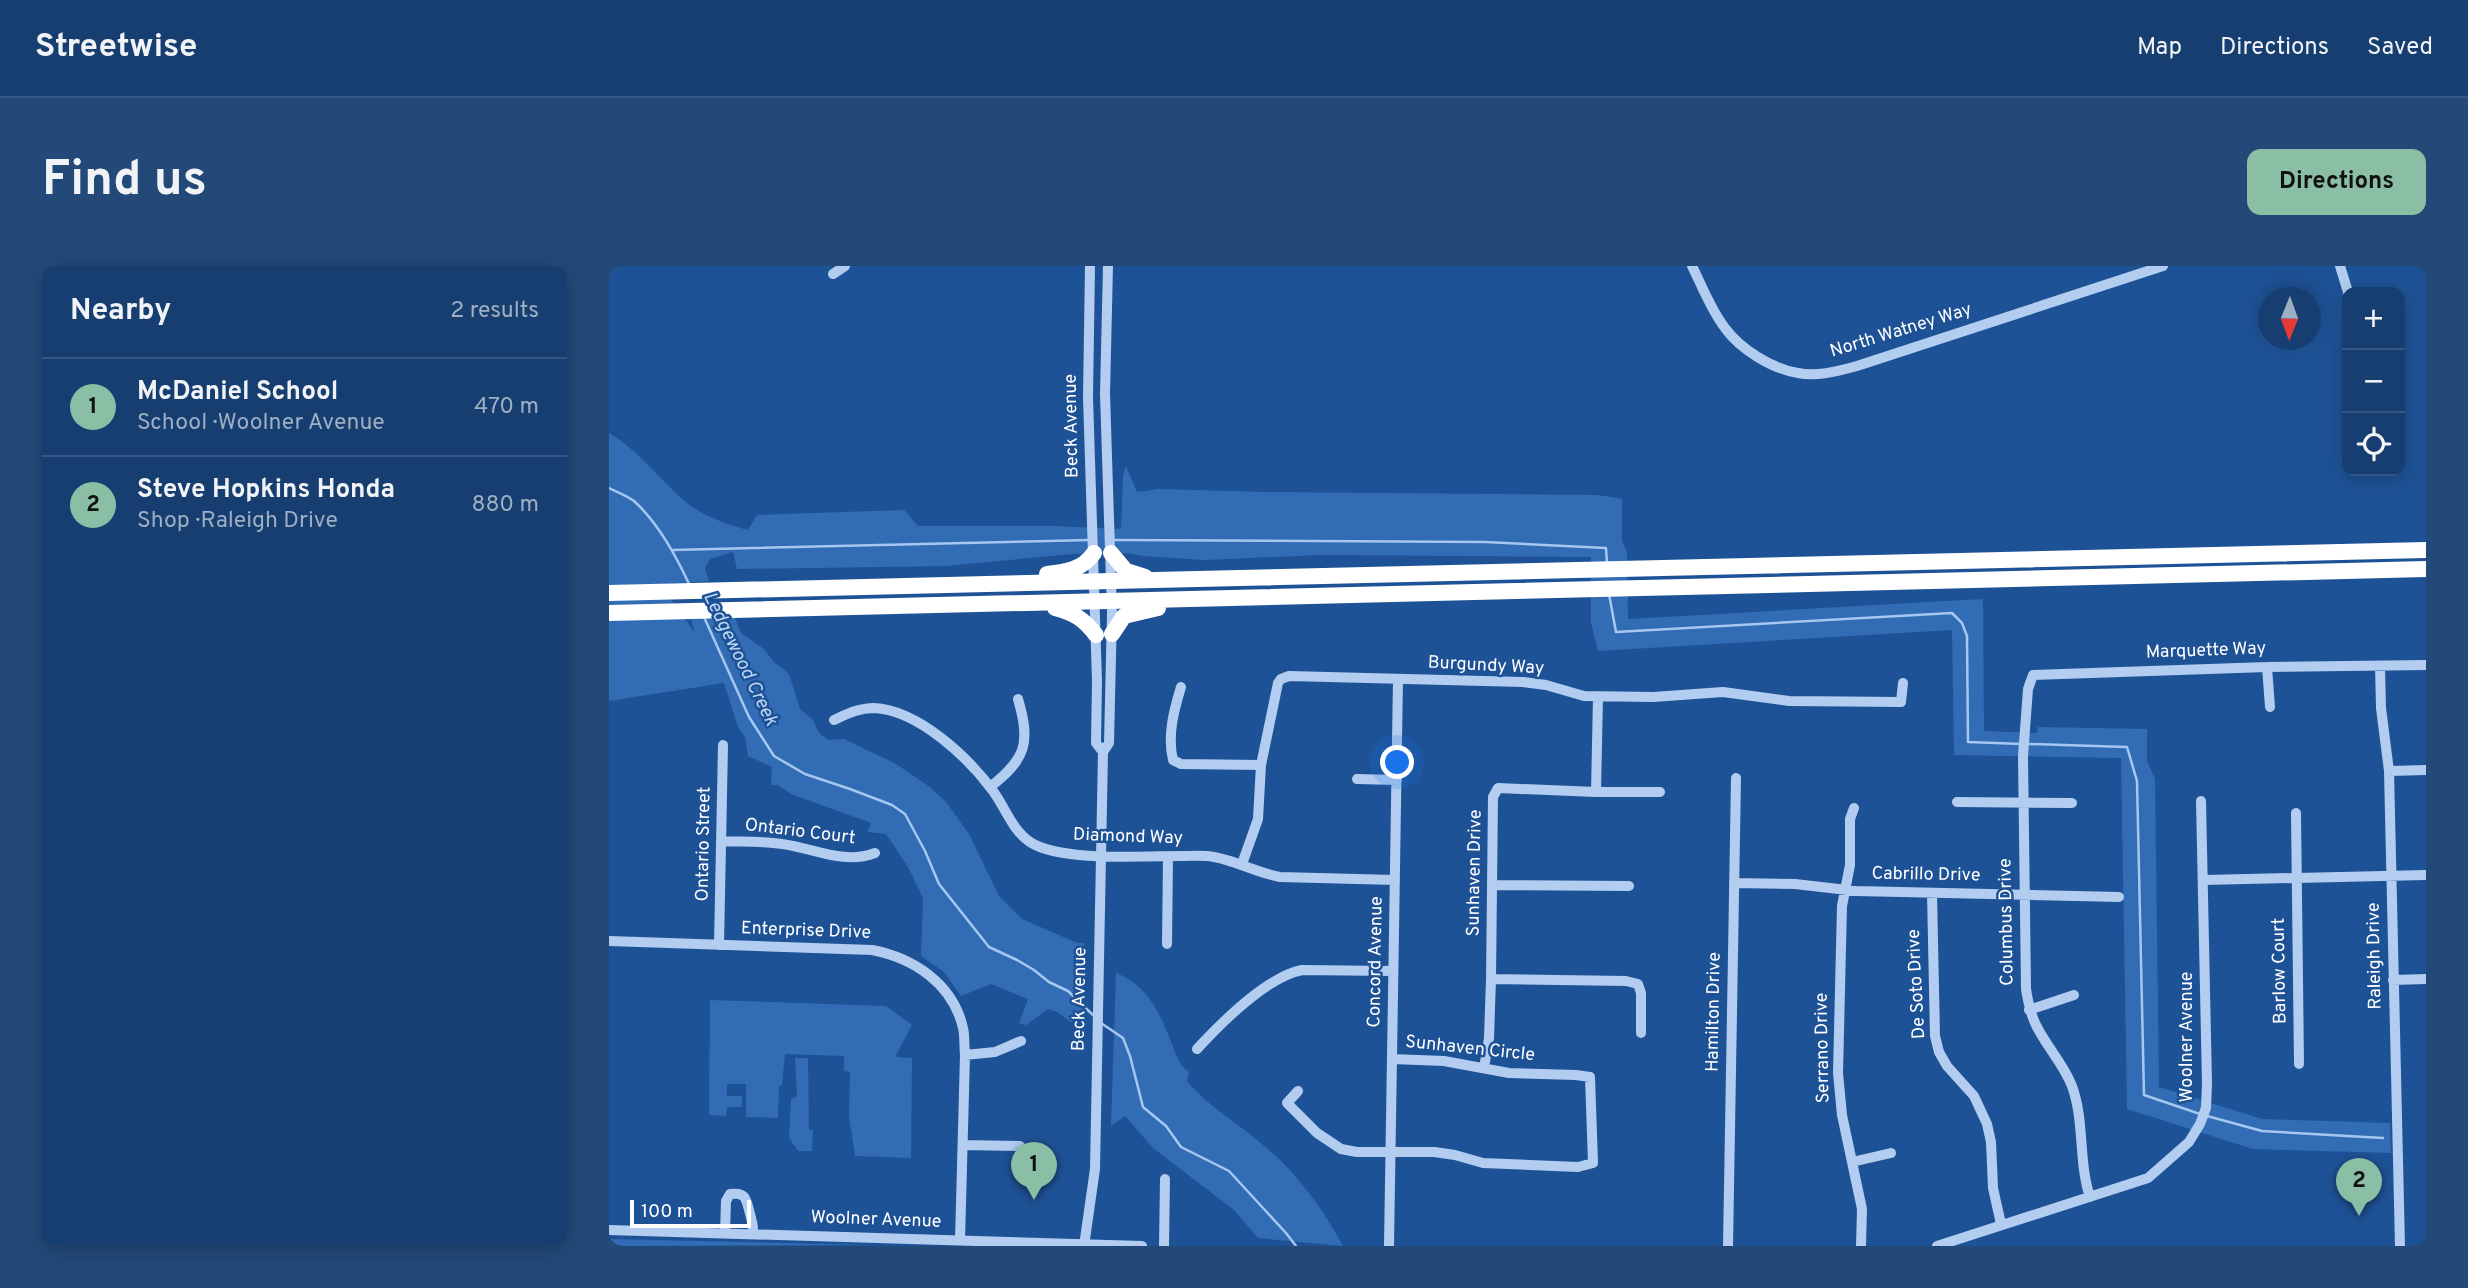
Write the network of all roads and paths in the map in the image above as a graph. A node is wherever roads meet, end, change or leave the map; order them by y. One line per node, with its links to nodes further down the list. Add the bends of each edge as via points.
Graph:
1 (845, 266): 7 (street)
2 (1090, 266): 13 (street, Beck Avenue, via 1088,397)
3 (1108, 266): 12 (street, Beck Avenue, via 1105,394)
4 (1692, 266): 5 (street, North Watney Way, via 1724,328 1744,348 1779,367 1820,373 1857,366)
5 (2163, 266)
6 (2340, 266): 8 (street)
7 (834, 274)
8 (2346, 287)
9 (2426, 542): 11 (highway)
10 (2426, 550): 11 (highway)
11 (2379, 551): 15 (highway)
12 (1111, 553): 15 (highway, via 1126,570); 17 (street, Beck Avenue)
13 (1094, 554): 16 (street, Beck Avenue); 18 (highway, via 1077,569)
14 (2424, 570): 20 (highway)
15 (1154, 580): 17 (highway)
16 (1094, 581): 17 (highway); 18 (highway); 21 (street, Beck Avenue)
17 (1112, 581): 22 (street, Beck Avenue)
18 (980, 585): 19 (highway)
19 (609, 593)
20 (1248, 599): 22 (highway); 25 (highway, via 1135,612)
21 (1095, 601): 22 (highway); 23 (highway); 25 (street, Beck Avenue)
22 (1112, 601): 25 (street, Beck Avenue)
23 (1036, 603): 24 (highway); 25 (highway, via 1072,612)
24 (609, 613)
25 (1104, 634): 55 (street, Beck Avenue, via 1096,743 1103,752)
26 (2426, 665): 27 (street, Marquette Way)
27 (2380, 666): 28 (street, Marquette Way); 40 (street, Raleigh Drive)
28 (2267, 667): 29 (street, Marquette Way); 35 (street)
29 (2033, 675): 49 (street, Columbus Drive, via 2028,689)
30 (1398, 679): 33 (street, Burgundy Way, via 1523,682); 38 (street, Burgundy Way, via 1281,678); 43 (street, Concord Avenue)
31 (1903, 683): 33 (street, Burgundy Way, via 1901,702 1789,701 1723,692)
32 (1181, 687): 38 (street, via 1174,709 1173,760 1181,764)
33 (1598, 696): 45 (street)
34 (1018, 699): 44 (street, via 1026,734 1022,751)
35 (2270, 706)
36 (834, 720): 44 (street, Diamond Way, via 855,710 893,711 930,730)
37 (723, 745): 53 (street, Ontario Street)
38 (1261, 765): 57 (street, Burgundy Way, via 1258,819)
39 (2426, 770): 40 (street)
40 (2389, 771): 59 (street, Raleigh Drive)
41 (1735, 778): 63 (street, Hamilton Drive)
42 (1357, 779): 43 (street)
43 (1397, 780): 61 (street, Concord Avenue)
44 (990, 787): 55 (street, Diamond Way, via 1031,843 1055,851)
45 (1595, 792): 46 (street); 64 (street, Sunhaven Drive, via 1498,788 1493,797)
46 (1660, 792)
47 (2201, 801): 62 (street, Woolner Avenue)
48 (1957, 802): 49 (street)
49 (2023, 802): 50 (street); 68 (street, Columbus Drive)
50 (2072, 803)
51 (1854, 808): 66 (street, Serrano Drive)
52 (2296, 813): 60 (street, Barlow Court)
53 (721, 841): 54 (street, Ontario Court, via 785,844 849,858); 71 (street, Ontario Street)
54 (875, 853)
55 (1100, 855): 56 (street, Diamond Way); 100 (street, Beck Avenue, via 1095,1169)
56 (1168, 856): 57 (street, Diamond Way, via 1212,856); 72 (street)
57 (1242, 864): 61 (street, Diamond Way, via 1280,877)
58 (2426, 875): 59 (street)
59 (2390, 876): 60 (street); 76 (street, Raleigh Drive)
60 (2296, 878): 62 (street); 84 (street, Barlow Court)
61 (1395, 880): 73 (street, Concord Avenue)
62 (2204, 880): 93 (street, Woolner Avenue, via 2207,1100 2196,1131 2148,1178)
63 (1734, 883): 66 (street, Cabrillo Drive); 104 (street, Hamilton Drive)
64 (1492, 884): 65 (street); 74 (street, Sunhaven Drive)
65 (1629, 886)
66 (1845, 890): 67 (street, Cabrillo Drive); 91 (street, Serrano Drive, via 1838,1073)
67 (1932, 893): 68 (street, Cabrillo Drive); 94 (street, De Soto Drive, via 1935,1036 1947,1066 1974,1096 1987,1124)
68 (2023, 894): 69 (street, Cabrillo Drive); 78 (street, Columbus Drive)
69 (2119, 897)
70 (609, 941): 71 (street, Enterprise Drive)
71 (719, 944): 82 (street, Enterprise Drive, via 873,950 910,961 943,988 955,1008 963,1027)
72 (1167, 944)
73 (1393, 971): 81 (street, via 1289,972 1266,986); 83 (street, Concord Avenue)
74 (1491, 979): 79 (street, via 1638,984); 85 (street, Sunhaven Drive)
75 (2426, 979): 76 (street)
76 (2393, 980): 107 (street, Raleigh Drive)
77 (2074, 995): 78 (street)
78 (2029, 1010): 93 (street, Columbus Drive, via 2071,1085 2079,1111 2084,1178)
79 (1641, 1033)
80 (1021, 1041): 82 (street, via 995,1052)
81 (1197, 1049)
82 (965, 1055): 87 (street, Enterprise Drive)
83 (1392, 1059): 85 (street, Sunhaven Circle); 89 (street, Concord Avenue)
84 (2299, 1064)
85 (1484, 1068): 89 (street, Sunhaven Circle, via 1590,1077 1593,1163 1578,1167 1483,1163 1434,1152)
86 (1298, 1091): 89 (street, via 1287,1103 1328,1142 1357,1152)
87 (963, 1145): 88 (street); 98 (street, Enterprise Drive)
88 (1020, 1146)
89 (1390, 1152): 103 (street, Concord Avenue)
90 (1891, 1153): 91 (street)
91 (1852, 1162): 105 (street, Serrano Drive, via 1862,1209)
92 (1165, 1179): 102 (street)
93 (2090, 1197): 94 (street, Woolner Avenue)
94 (2001, 1224): 106 (street, Woolner Avenue)
95 (609, 1230): 96 (street, Woolner Avenue)
96 (725, 1233): 97 (street, Woolner Avenue); 97 (street, via 726,1201 737,1193 748,1200)
97 (753, 1234): 99 (street, Woolner Avenue)
98 (960, 1240): 99 (street, Woolner Avenue); 100 (street, Woolner Avenue)
99 (913, 1242)
100 (1084, 1245): 101 (street, Woolner Avenue)
101 (1142, 1246)
102 (1164, 1246)
103 (1389, 1246)
104 (1728, 1246)
105 (1861, 1246)
106 (1937, 1246)
107 (2400, 1246)

